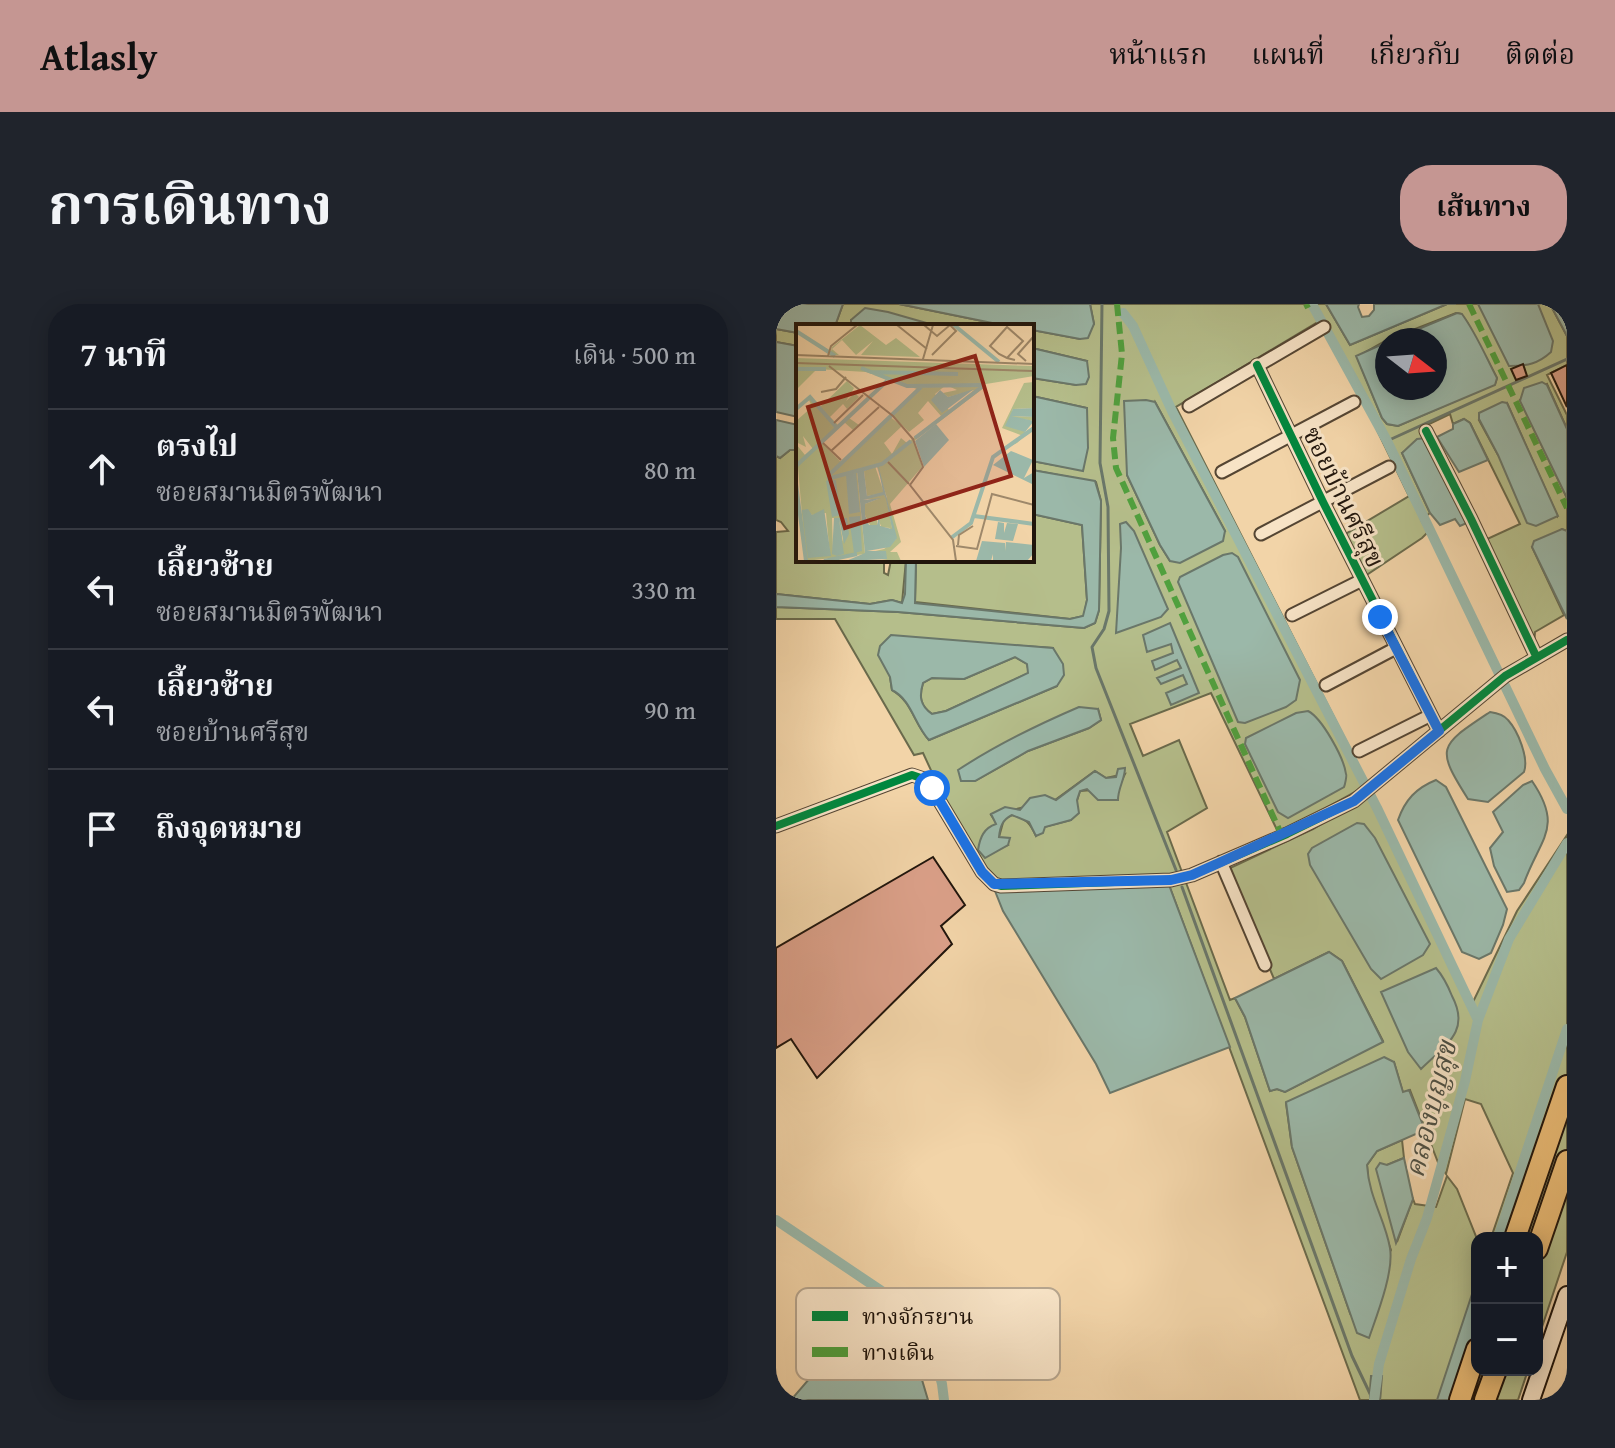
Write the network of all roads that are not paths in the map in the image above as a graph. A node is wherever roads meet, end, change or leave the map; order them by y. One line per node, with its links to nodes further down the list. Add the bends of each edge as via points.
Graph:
1 (1324, 327): 2 (street)
2 (1257, 365): 4 (street); 6 (street, ซอยบ้านศรีสุข)
3 (1354, 402): 6 (street)
4 (1189, 406)
5 (1426, 431): 15 (street)
6 (1292, 436): 8 (street); 9 (street, ซอยบ้านศรีสุข)
7 (1389, 467): 9 (street)
8 (1222, 472)
9 (1323, 502): 10 (street); 11 (street, ซอยบ้านศรีสุข)
10 (1261, 534)
11 (1362, 580): 12 (street); 14 (street, ซอยบ้านศรีสุข)
12 (1292, 615)
13 (1567, 640): 15 (street)
14 (1396, 648): 16 (street); 17 (street, ซอยบ้านศรีสุข)
15 (1536, 656): 18 (street)
16 (1326, 685)
17 (1431, 715): 18 (street, ซอยบ้านศรีสุข); 19 (street)
18 (1439, 731): 21 (street, via 1354,801)
19 (1359, 751)
20 (776, 826): 21 (street, via 912,775 927,780 994,884 1171,880)
21 (1221, 862): 22 (street)
22 (1265, 965)
23 (1567, 1086): 25 (highway)
24 (1567, 1161): 26 (highway)
25 (1517, 1232)
26 (1543, 1232)
27 (1567, 1295): 32 (main road)
28 (1471, 1367): 30 (highway)
29 (1494, 1376): 31 (highway)
30 (1460, 1400)
31 (1485, 1400)
32 (1531, 1400)

